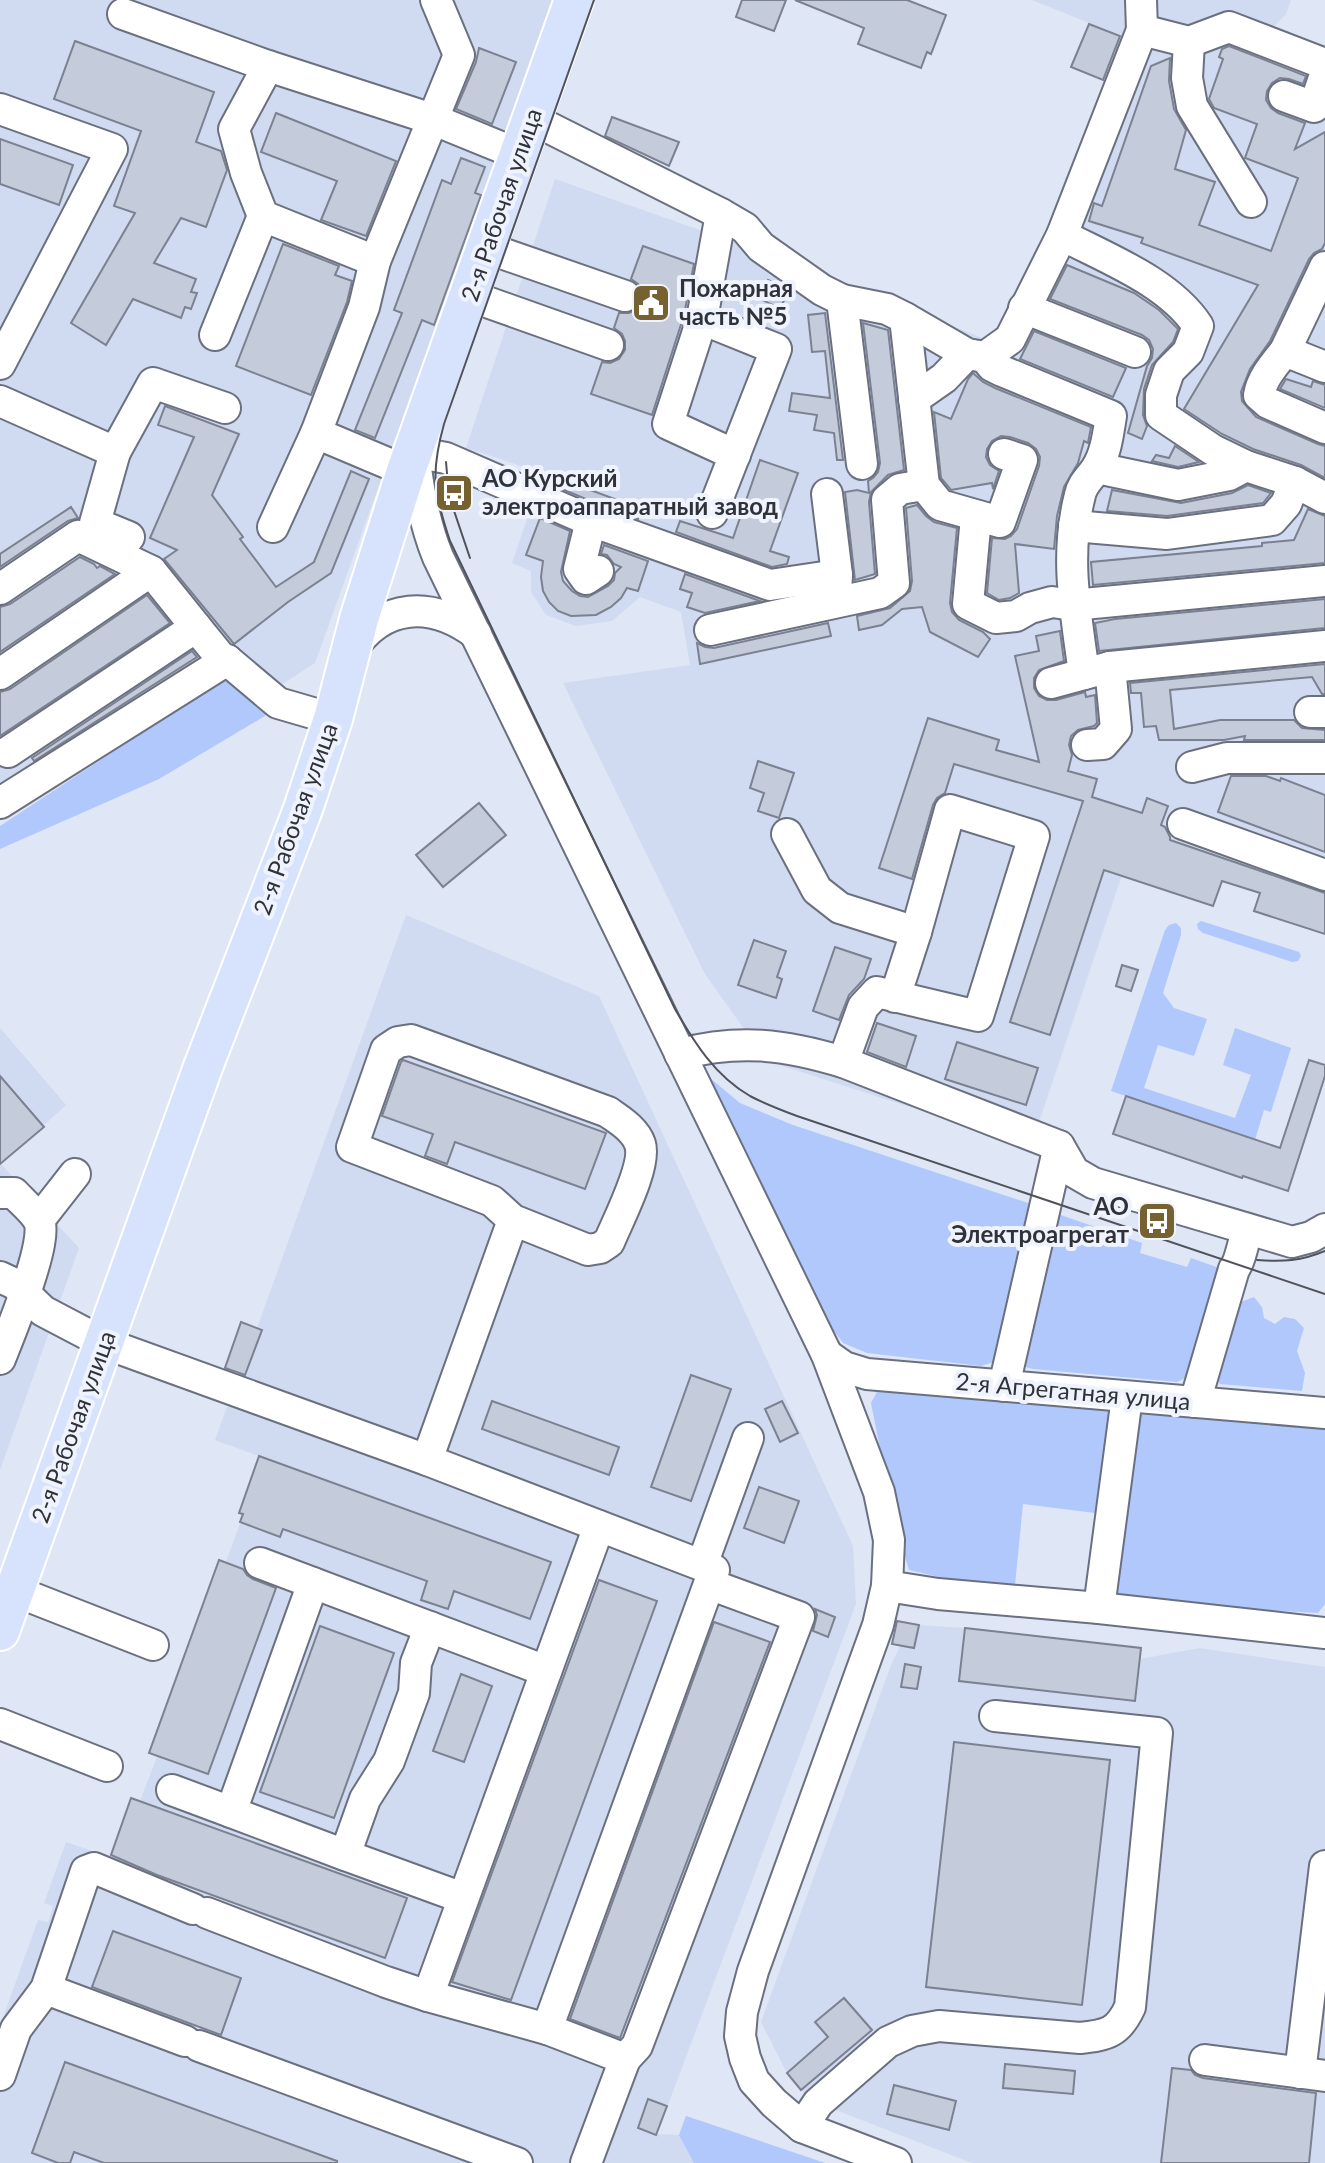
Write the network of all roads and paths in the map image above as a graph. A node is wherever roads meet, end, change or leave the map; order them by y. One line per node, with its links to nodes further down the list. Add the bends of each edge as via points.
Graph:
1 (436, 0): 11 (street, via 459,55)
2 (574, 0): 12 (main road, 2-я Рабочая улица)
3 (123, 14): 7 (street)
4 (1141, 15): 5 (street); 17 (street)
5 (1189, 42): 6 (street, via 1229,27); 14 (street, via 1192,106)
6 (1325, 64)
7 (268, 66): 11 (street); 16 (street, via 234,129)
8 (1325, 75): 9 (street, via 1314,107)
9 (1284, 96)
10 (0, 109): 32 (street, via 112,149)
11 (432, 119): 13 (street); 19 (street)
12 (532, 119): 13 (main road, 2-я Рабочая улица); 15 (street)
13 (520, 155): 18 (main road, 2-я Рабочая улица)
14 (1251, 202)
15 (721, 214): 23 (street); 26 (street)
16 (263, 216): 19 (street); 27 (street)
17 (1062, 235): 24 (street); 44 (street, via 1159,286 1194,319 1198,326 1188,352 1169,371 1161,415)
18 (487, 248): 21 (main road, 2-я Рабочая улица); 22 (street)
19 (375, 261): 38 (street, via 364,307)
20 (1323, 275): 29 (street)
21 (470, 296): 28 (street); 42 (main road, 2-я Рабочая улица)
22 (625, 296)
23 (842, 300): 25 (street); 43 (street)
24 (1024, 308): 30 (street); 31 (street, via 1010,339)
25 (905, 318): 31 (street); 34 (street)
26 (702, 319): 41 (street, via 668,424); 41 (street, via 776,349)
27 (215, 335)
28 (608, 345)
29 (1285, 351): 33 (street); 37 (street, via 1259,395)
30 (1135, 352)
31 (976, 356): 34 (street); 45 (street, via 1111,416)
32 (0, 364)
33 (1325, 367)
34 (914, 399): 47 (street)
35 (0, 401): 39 (street)
36 (225, 408): 39 (street, via 153,383)
37 (1325, 428)
38 (316, 433): 42 (street); 54 (street)
39 (115, 452): 55 (street, via 95,523)
40 (1004, 454): 51 (street, via 1022,460 1000,522)
41 (735, 455): 50 (street)
42 (410, 462): 52 (street, via 446,458); 64 (street, via 429,534); 66 (main road, 2-я Рабочая улица)
43 (862, 464)
44 (1246, 466): 45 (street, via 1229,475 1178,485); 46 (street)
45 (1097, 468): 53 (street, via 1081,490)
46 (1295, 482): 49 (street); 53 (street, via 1272,520 1167,534)
47 (924, 485): 51 (street, via 940,505); 60 (street, via 900,489 887,500 894,583 880,593)
48 (827, 494): 60 (street)
49 (1325, 498)
50 (712, 513)
51 (976, 517): 61 (street, via 968,604 996,618 1052,602)
52 (591, 521): 57 (street, via 579,569 586,579); 60 (street, via 770,585)
53 (1074, 526): 61 (street)
54 (273, 527)
55 (131, 537)
56 (151, 571): 59 (street, via 78,536); 62 (street); 69 (street)
57 (598, 571)
58 (1325, 581): 61 (street)
59 (0, 589)
60 (836, 589): 63 (street)
61 (1073, 605): 68 (street)
62 (196, 627): 67 (street); 73 (street)
63 (710, 630)
64 (476, 634): 66 (street, via 455,619 408,611 369,630); 82 (street)
65 (1325, 646): 68 (street)
66 (350, 653): 71 (main road, 2-я Рабочая улица)
67 (227, 660): 71 (street, via 278,703); 76 (street)
68 (1097, 670): 70 (street); 72 (street, via 1116,729 1103,744)
69 (0, 674)
70 (1051, 683)
71 (333, 719): 92 (main road, 2-я Рабочая улица)
72 (1087, 745)
73 (8, 752)
74 (1325, 758): 75 (street, via 1227,758)
75 (1192, 767)
76 (0, 803)
77 (1183, 824): 79 (street)
78 (787, 834): 80 (street, via 817,890 840,908)
79 (1325, 875)
80 (916, 932): 81 (street); 81 (street, via 950,810 1034,836 978,1016)
81 (895, 997): 83 (street, via 877,992 863,1007)
82 (680, 1054): 83 (street, via 753,1044); 93 (street)
83 (843, 1062): 84 (street)
84 (1059, 1146): 90 (street, via 1082,1178); 95 (street)
85 (75, 1174): 87 (street)
86 (0, 1193): 87 (street, via 14,1193)
87 (39, 1220): 91 (street, via 42,1232)
88 (513, 1220): 88 (street, via 588,1250 600,1248 609,1242 641,1165 640,1144 608,1112 411,1040 386,1050 352,1147 492,1201); 100 (street)
89 (1325, 1229): 90 (street, via 1292,1242)
90 (1247, 1230): 97 (street)
91 (12, 1285): 92 (street, via 43,1311); 94 (street)
92 (104, 1343): 100 (street); 106 (main road, 2-я Рабочая улица)
93 (827, 1355): 95 (street, 2-я Агрегатная улица, via 867,1374); 105 (street, via 879,1492 889,1540)
94 (0, 1359)
95 (1004, 1386): 96 (street, 2-я Агрегатная улица)
96 (1127, 1397): 97 (street, 2-я Агрегатная улица); 107 (street)
97 (1195, 1402): 98 (street, 2-я Агрегатная улица)
98 (1325, 1413)
99 (748, 1438): 103 (street)
100 (427, 1460): 101 (street)
101 (599, 1526): 103 (street); 112 (street)
102 (260, 1563): 104 (street)
103 (705, 1575): 123 (street); 124 (street, via 799,1617 637,2046)
104 (313, 1583): 108 (street); 117 (street)
105 (887, 1586): 107 (street); 128 (street, via 878,1625 742,2012 740,2036 754,2081)
106 (15, 1591): 109 (main road, 2-я Рабочая улица); 111 (street)
107 (1099, 1608): 110 (street)
108 (430, 1627): 112 (street); 118 (street, via 416,1663 414,1693 389,1761 365,1799)
109 (0, 1631)
110 (1325, 1633)
111 (153, 1645)
112 (546, 1671): 120 (street)
113 (995, 1716): 128 (street, via 1157,1733 1130,2007 1124,2020 1101,2036 1080,2038 939,2026 912,2031 876,2052 818,2103)
114 (0, 1724): 115 (street)
115 (107, 1766)
116 (172, 1790): 117 (street)
117 (231, 1812): 118 (street)
118 (345, 1855): 120 (street)
119 (1325, 1866): 126 (street)
120 (463, 1898): 122 (street)
121 (46, 1989): 122 (street, via 86,1871 94,1868); 127 (street, via 16,2029); 129 (street)
122 (428, 1996): 123 (street)
123 (547, 2029): 124 (street)
124 (625, 2059): 130 (street)
125 (1205, 2060): 126 (street)
126 (1313, 2074)
127 (0, 2075)
128 (802, 2127): 131 (street)
129 (517, 2163)
130 (586, 2163)
131 (896, 2163)

